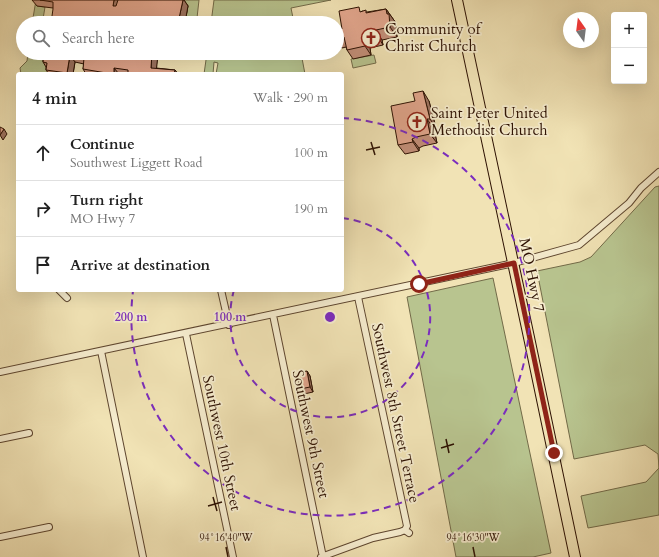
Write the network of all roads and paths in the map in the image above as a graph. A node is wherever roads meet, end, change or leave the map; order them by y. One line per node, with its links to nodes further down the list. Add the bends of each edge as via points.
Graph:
1 (457, 0): 3 (main road, MO Hwy 7, via 488,154)
2 (659, 172): 3 (street, via 629,203 578,245)
3 (514, 263): 6 (street); 20 (main road, MO Hwy 7)
4 (61, 292): 7 (street)
5 (221, 292): 9 (street)
6 (358, 297): 8 (street); 19 (street, Southwest 8th Street Terrace, via 407,531 373,538)
7 (67, 298)
8 (273, 315): 9 (street); 19 (street, Southwest 9th Street)
9 (229, 325): 10 (street)
10 (186, 334): 11 (street); 18 (street, Southwest 10th Street)
11 (101, 351): 12 (street); 17 (street)
12 (0, 372)
13 (29, 432): 14 (street)
14 (0, 438)
15 (49, 527): 16 (street)
16 (0, 537)
17 (143, 557)
18 (233, 557)
19 (322, 557)
20 (575, 557)

